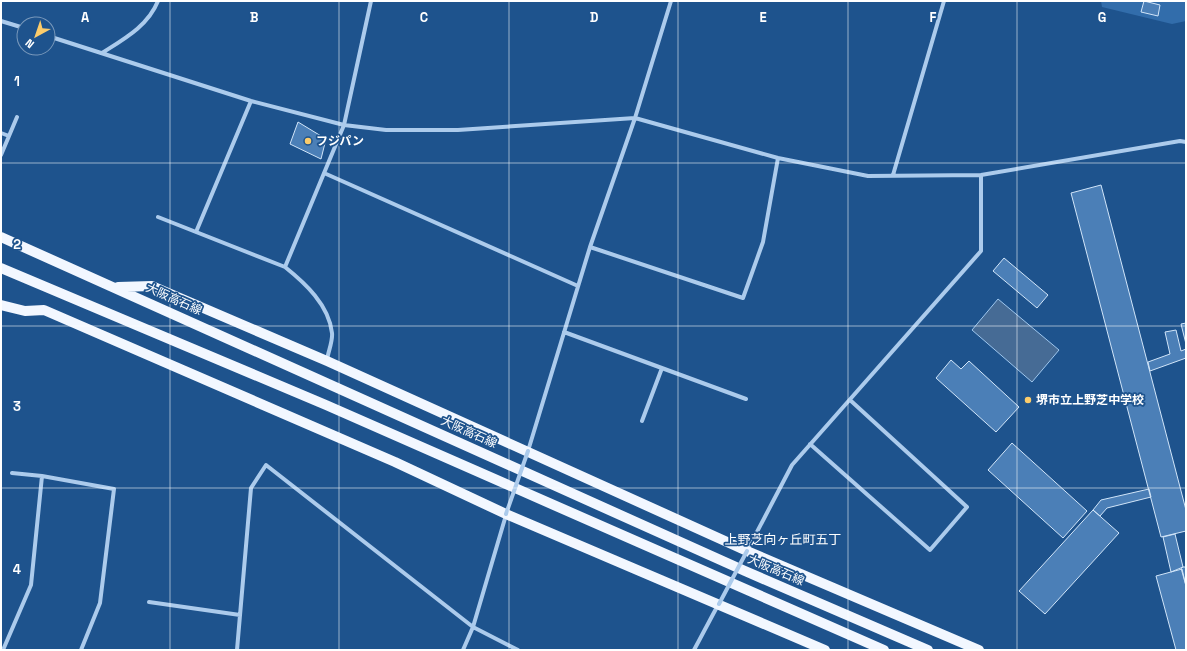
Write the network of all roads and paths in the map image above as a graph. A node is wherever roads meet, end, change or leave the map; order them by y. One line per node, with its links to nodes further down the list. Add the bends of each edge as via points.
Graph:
1 (158, 1): 8 (street, via 155,9 135,32)
2 (371, 1): 12 (street)
3 (671, 1): 11 (street)
4 (944, 1): 19 (street)
5 (1, 21): 6 (street)
6 (16, 26)
7 (56, 39): 8 (street)
8 (102, 53): 9 (street)
9 (251, 101): 12 (street); 22 (street)
10 (17, 117): 14 (street)
11 (635, 118): 12 (street, via 458,130 386,130); 17 (street); 24 (street)
12 (344, 125): 18 (street)
13 (1, 133): 14 (street)
14 (9, 136): 16 (street)
15 (1186, 142): 20 (street)
16 (1, 155)
17 (778, 158): 19 (street, via 868,176); 24 (street, via 763,242 743,298)
18 (324, 173): 25 (street); 27 (street)
19 (893, 175): 20 (street)
20 (981, 176): 34 (street, via 981,251)
21 (158, 217): 22 (street)
22 (196, 232): 25 (street)
23 (1, 237): 28 (main road, 大阪高石線)
24 (590, 247): 27 (street)
25 (285, 267): 31 (street, via 305,283 324,309 333,334)
26 (1, 268): 53 (main road, via 326,405)
27 (578, 286): 30 (street)
28 (116, 287): 31 (main road, via 152,286); 54 (main road, 大阪高石線, via 746,571)
29 (1, 305): 40 (main road, via 25,311 44,310 395,462)
30 (564, 332): 32 (street); 37 (street)
31 (327, 361): 37 (main road)
32 (662, 368): 33 (street); 35 (street)
33 (746, 399)
34 (850, 400): 36 (street); 36 (street, via 968,507 930,550)
35 (642, 421)
36 (810, 444): 41 (street, via 792,465)
37 (528, 451): 40 (street, bridge); 41 (main road)
38 (12, 473): 39 (street)
39 (42, 476): 46 (street, via 31,585); 47 (street, via 114,489 100,603)
40 (506, 514): 43 (main road); 45 (street)
41 (747, 551): 43 (street, bridge); 55 (main road)
42 (149, 602): 44 (street)
43 (719, 604): 51 (street); 52 (main road)
44 (240, 615): 45 (street, via 251,488 266,465); 48 (street)
45 (473, 627): 49 (street); 50 (street)
46 (3, 650)
47 (81, 650)
48 (237, 650)
49 (463, 650)
50 (518, 650)
51 (694, 650)
52 (826, 650)
53 (884, 650)
54 (928, 650)
55 (979, 650)

